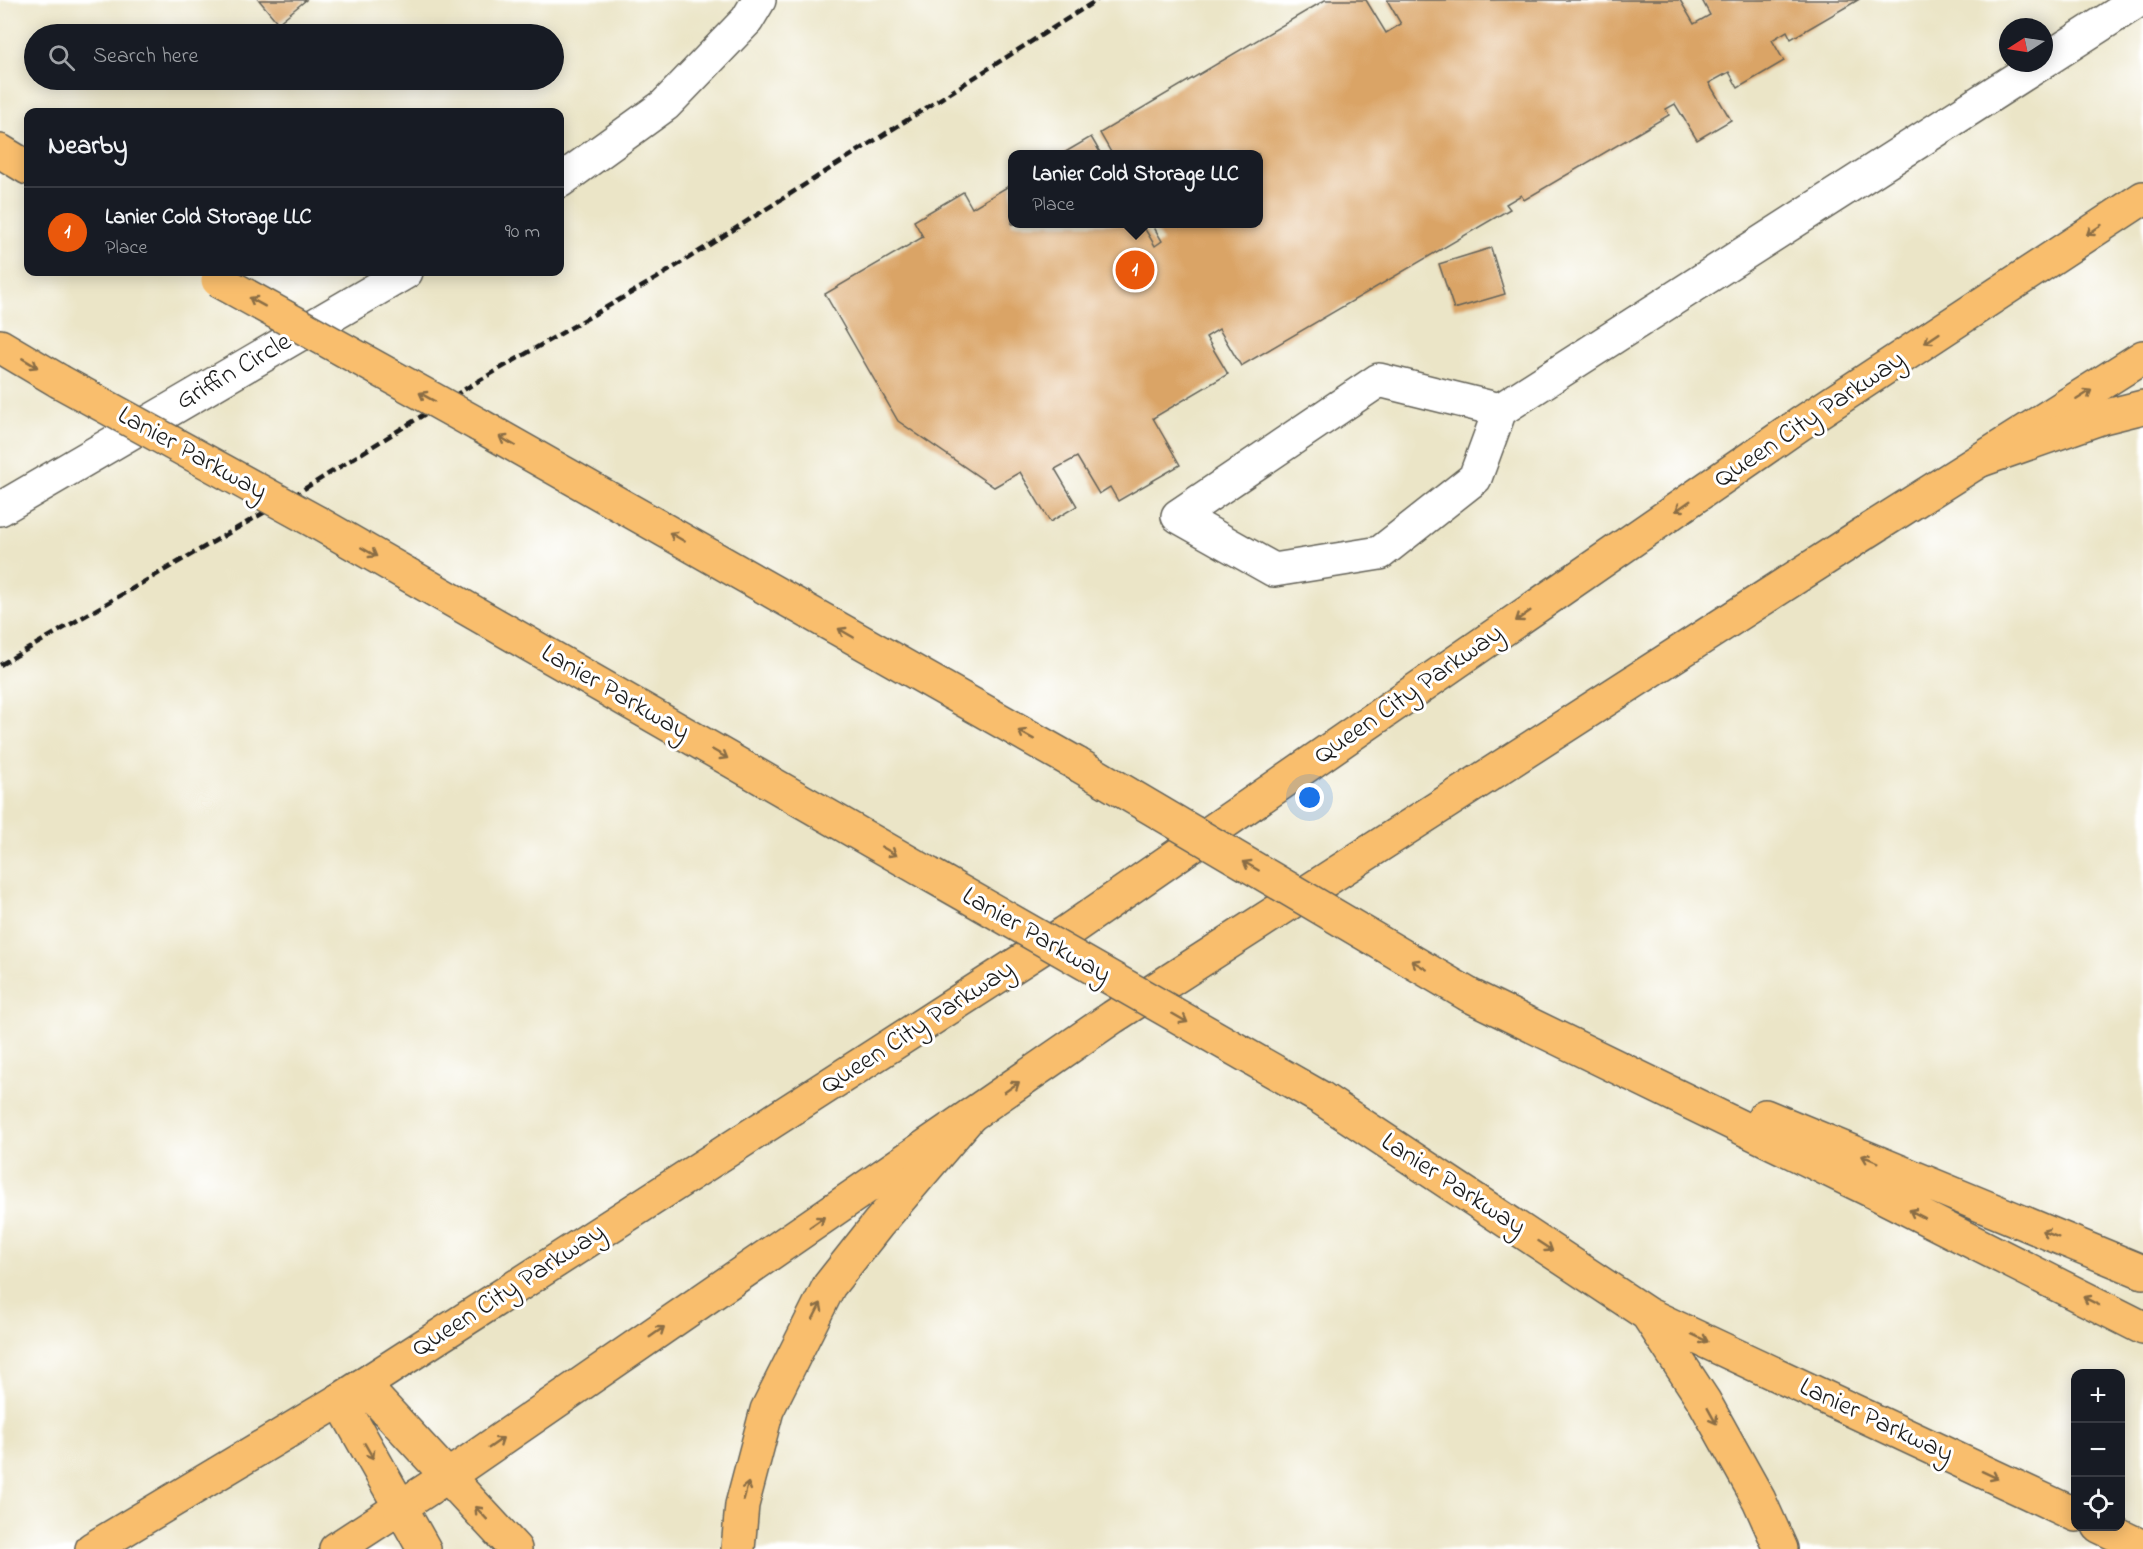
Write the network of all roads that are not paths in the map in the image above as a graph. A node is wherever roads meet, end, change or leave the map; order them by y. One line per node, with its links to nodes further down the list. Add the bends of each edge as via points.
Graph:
1 (759, 0): 7 (street, via 747,20 665,105)
2 (2139, 0): 3 (street)
3 (2053, 55)
4 (2026, 72): 14 (street)
5 (0, 152): 6 (main road)
6 (24, 166)
7 (564, 178)
8 (2143, 198): 22 (main road, Queen City Parkway, one-way to 22, via 1800,424 1065,933)
9 (211, 276): 17 (main road, one-way to 9, bridge, via 1077,764)
10 (399, 276): 16 (street, Griffin Circle)
11 (0, 346): 20 (main road, Lanier Parkway, one-way to 20, bridge, via 318,523 1321,1098)
12 (2143, 357): 15 (main road, one-way to 12)
13 (2143, 407): 15 (main road)
14 (1500, 410): 14 (street, via 1380,380 1178,516 1274,570 1380,553 1475,478)
15 (1981, 460): 18 (main road, one-way to 15, via 1123,1010)
16 (0, 509)
17 (1469, 994): 19 (main road, one-way to 17); 21 (main road, one-way to 17)
18 (970, 1116): 23 (main road, one-way to 18); 32 (main road, one-way to 18, via 742,1505 767,1410 829,1286)
19 (2143, 1272)
20 (1647, 1314): 25 (main road, Lanier Parkway, one-way to 25); 33 (main road, one-way to 33, via 1704,1401 1759,1500)
21 (2143, 1328)
22 (351, 1392): 23 (main road); 24 (main road, one-way to 24); 28 (main road, Queen City Parkway)
23 (448, 1476): 24 (main road); 31 (main road, one-way to 23)
24 (401, 1507): 29 (main road); 30 (main road)
25 (2071, 1513)
26 (2109, 1531): 27 (main road)
27 (2143, 1547)
28 (92, 1549)
29 (336, 1549)
30 (424, 1549)
31 (515, 1549)
32 (738, 1549)
33 (1781, 1549)

